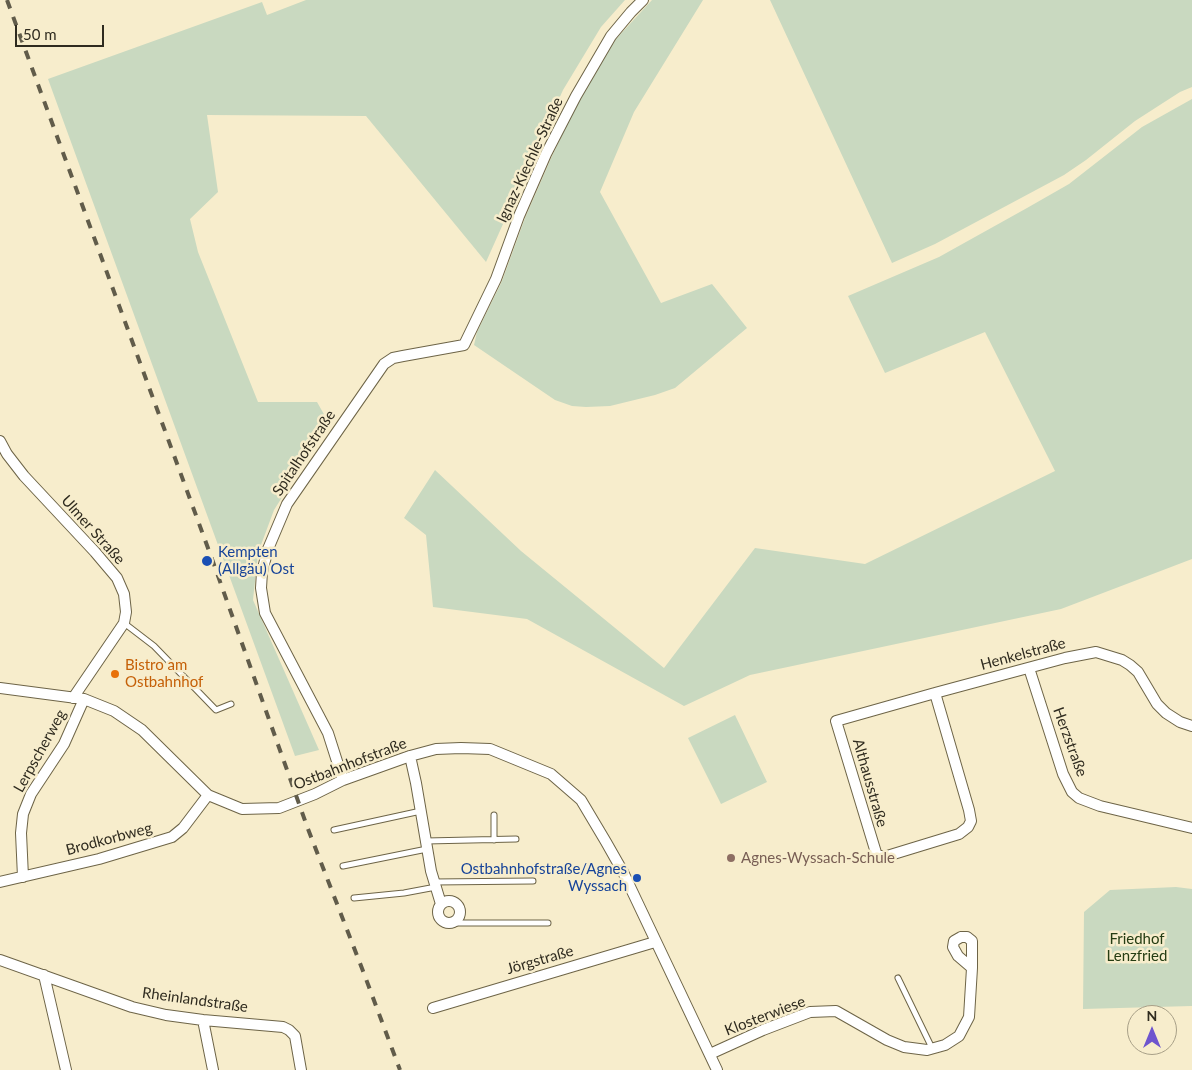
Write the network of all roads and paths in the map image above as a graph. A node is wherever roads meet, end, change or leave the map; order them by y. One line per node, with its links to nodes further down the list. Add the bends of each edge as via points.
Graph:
1 (643, 0): 2 (street, Ignaz-Kiechle-Straße, via 612,36 554,137 519,216 496,279)
2 (464, 345): 14 (street, Spitalhofstraße, via 393,358 384,364 287,504 268,549 261,588 265,613 328,733)
3 (0, 441): 4 (street, Ulmer Straße, via 24,476 116,578 124,594)
4 (124, 623): 8 (street); 10 (lane, via 154,646 216,710)
5 (1029, 668): 7 (street, Henkelstraße); 12 (street, Henkelstraße, via 1096,652 1122,660 1138,672 1166,713); 18 (street, Herzstraße, via 1063,774 1072,792 1100,806)
6 (0, 688): 8 (street, Ostbahnhofstraße)
7 (935, 693): 11 (street, Henkelstraße); 11 (street, Althausstraße, via 971,821 959,834 887,856 876,856)
8 (73, 698): 9 (street, Ostbahnhofstraße)
9 (84, 699): 15 (street, Ostbahnhofstraße, via 114,711 142,730); 24 (street, Lerpscherweg, via 64,744 31,794 24,814)
10 (231, 704)
11 (836, 721)
12 (1192, 726)
13 (410, 756): 14 (street, Ostbahnhofstraße); 16 (street); 32 (street, Ostbahnhofstraße, via 461,748 490,750 551,774 581,800 623,872)
14 (343, 780): 15 (street, Ostbahnhofstraße, via 279,808 242,809)
15 (208, 794): 24 (street, Brodkorbweg, via 183,828 172,837)
16 (421, 811): 19 (lane); 22 (street)
17 (494, 816): 21 (lane)
18 (1192, 828)
19 (334, 830)
20 (516, 839): 21 (lane)
21 (494, 840): 22 (lane)
22 (426, 845): 23 (lane); 27 (street)
23 (343, 866)
24 (22, 877): 26 (street, Brodkorbweg)
25 (533, 881): 27 (lane)
26 (0, 882)
27 (435, 885): 28 (lane, via 404,893); 29 (street)
28 (354, 898)
29 (441, 904): 30 (street, via 439,917); 30 (street, via 451,901 459,908 459,915)
30 (451, 923): 31 (lane)
31 (548, 923)
32 (655, 942): 37 (street, Jörgstraße); 40 (street, Ostbahnhofstraße)
33 (0, 960): 35 (street, Rheinlandstraße)
34 (972, 968): 39 (street, Klosterwiese, via 969,1018 959,1036)
35 (44, 975): 38 (street, Rheinlandstraße, via 132,1007); 41 (street)
36 (898, 978): 39 (lane)
37 (433, 1008)
38 (203, 1020): 42 (street); 43 (street, Rheinlandstraße, via 272,1025 289,1030 295,1036)
39 (933, 1048): 40 (street, Klosterwiese, via 904,1047 836,1011 818,1011 763,1030)
40 (710, 1054): 44 (street, Ostbahnhofstraße)
41 (66, 1070)
42 (213, 1070)
43 (301, 1070)
44 (717, 1070)

